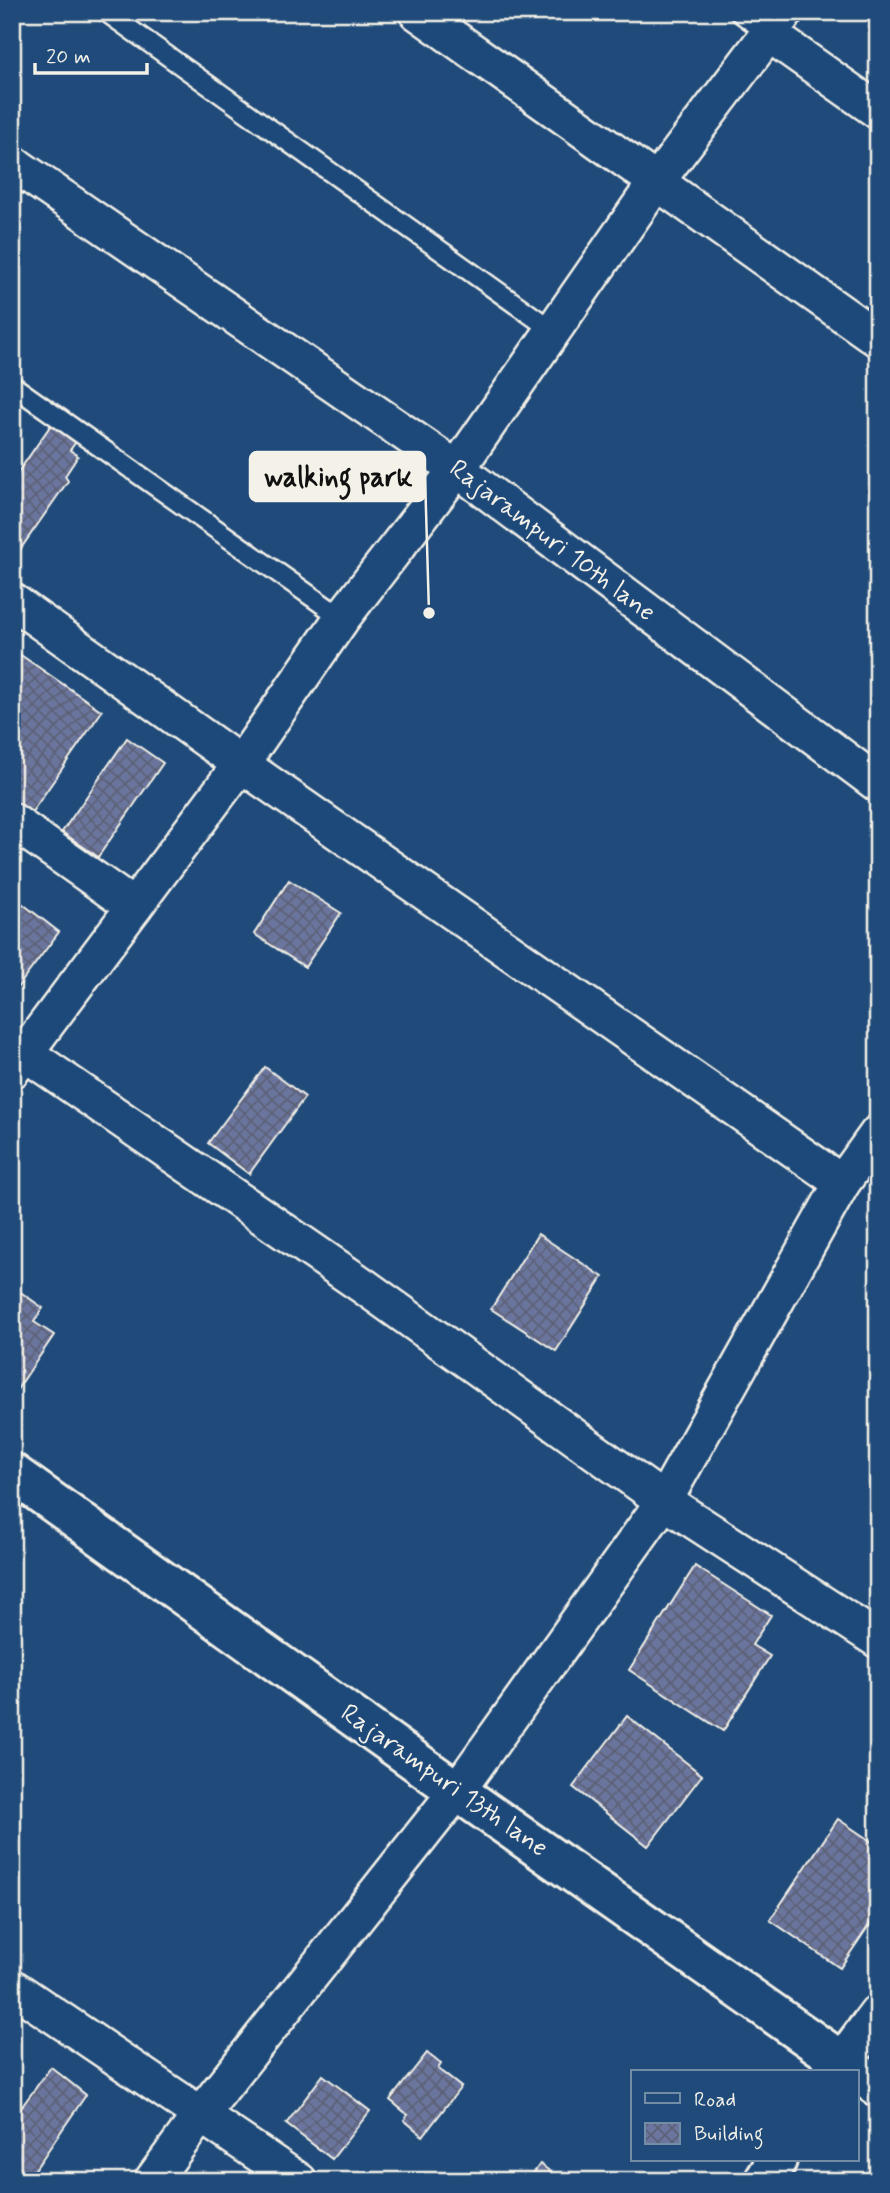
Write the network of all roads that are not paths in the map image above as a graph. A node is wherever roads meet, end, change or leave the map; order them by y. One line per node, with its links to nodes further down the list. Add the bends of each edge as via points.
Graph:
1 (106, 12): 8 (lane)
2 (417, 12): 7 (street)
3 (739, 12): 4 (lane)
4 (777, 23): 5 (street); 7 (street)
5 (878, 111)
6 (12, 163): 11 (street, Rajarampuri 10th lane)
7 (657, 181): 8 (street); 9 (street)
8 (552, 330): 11 (street)
9 (878, 339)
10 (12, 385): 13 (lane)
11 (457, 469): 13 (street); 15 (street, Rajarampuri 10th lane)
12 (12, 601): 14 (street)
13 (342, 618): 14 (street)
14 (241, 764): 17 (street); 20 (street)
15 (878, 784)
16 (12, 821): 17 (street)
17 (134, 907): 18 (street)
18 (16, 1056): 22 (street, via 365,1287)
19 (878, 1132): 20 (street)
20 (842, 1182): 22 (street)
21 (12, 1473): 24 (street, Rajarampuri 13th lane)
22 (664, 1501): 23 (street); 24 (street)
23 (878, 1640)
24 (457, 1791): 27 (street, Rajarampuri 13th lane); 30 (street)
25 (12, 1987): 30 (street)
26 (878, 2015): 27 (street)
27 (839, 2067)
28 (858, 2077): 29 (street, Rajarampuri 13th lane)
29 (878, 2087)
30 (201, 2113): 32 (street); 33 (street)
31 (776, 2162): 34 (street)
32 (152, 2181)
33 (299, 2181)
34 (764, 2181)

